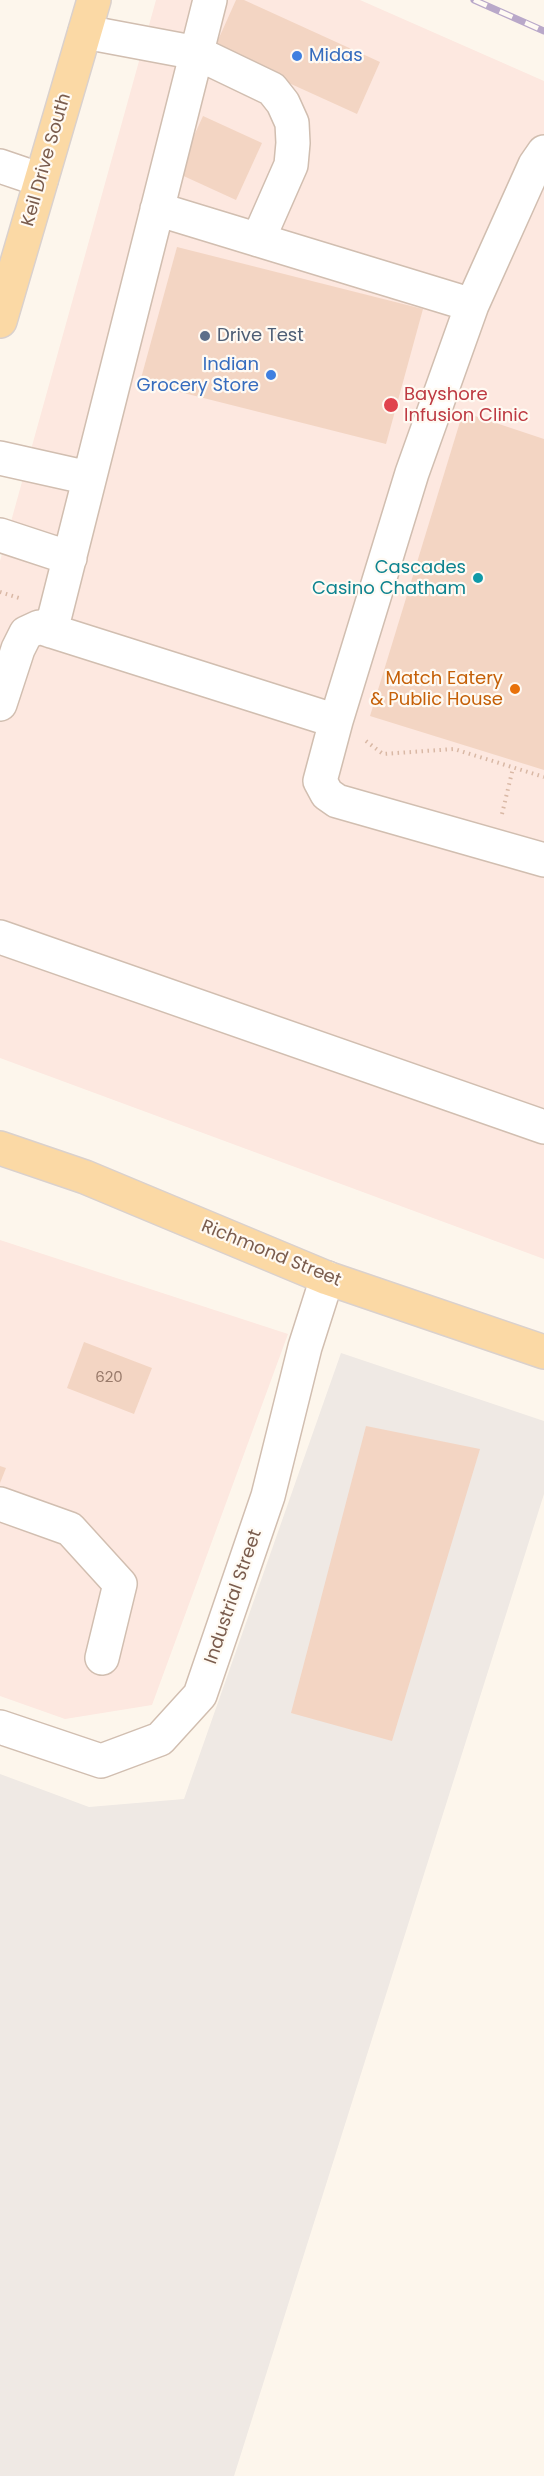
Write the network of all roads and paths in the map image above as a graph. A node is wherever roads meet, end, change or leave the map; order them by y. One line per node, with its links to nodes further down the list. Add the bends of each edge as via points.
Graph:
1 (94, 0): 3 (main road, Keil Drive South)
2 (210, 0): 4 (street)
3 (85, 32): 4 (street); 7 (main road, Keil Drive South)
4 (197, 53): 8 (street); 9 (street, via 272,89 292,123 291,165)
5 (544, 152): 10 (street)
6 (0, 166): 7 (street)
7 (41, 180): 11 (main road, Keil Drive South)
8 (158, 209): 9 (street); 13 (street)
9 (258, 240): 10 (street)
10 (472, 305): 18 (street, via 412,473)
11 (0, 321)
12 (0, 458): 13 (street)
13 (89, 478): 15 (street)
14 (0, 535): 15 (street)
15 (70, 558): 16 (street)
16 (51, 631): 17 (street, via 39,627 26,633); 18 (street)
17 (0, 704)
18 (348, 729): 19 (path, via 383,753 454,749); 20 (street, via 320,781 327,794 337,801)
19 (544, 777)
20 (544, 860)
21 (0, 937): 23 (street)
22 (0, 1126): 25 (main road)
23 (544, 1127)
24 (0, 1148): 25 (main road, Richmond Street)
25 (85, 1177): 26 (main road, Richmond Street)
26 (327, 1278): 27 (main road, Richmond Street); 30 (street, Industrial Street, via 305,1347 268,1496 200,1695 160,1739 101,1761)
27 (544, 1352)
28 (0, 1504): 29 (street, via 70,1529 120,1584)
29 (102, 1658)
30 (0, 1727)

